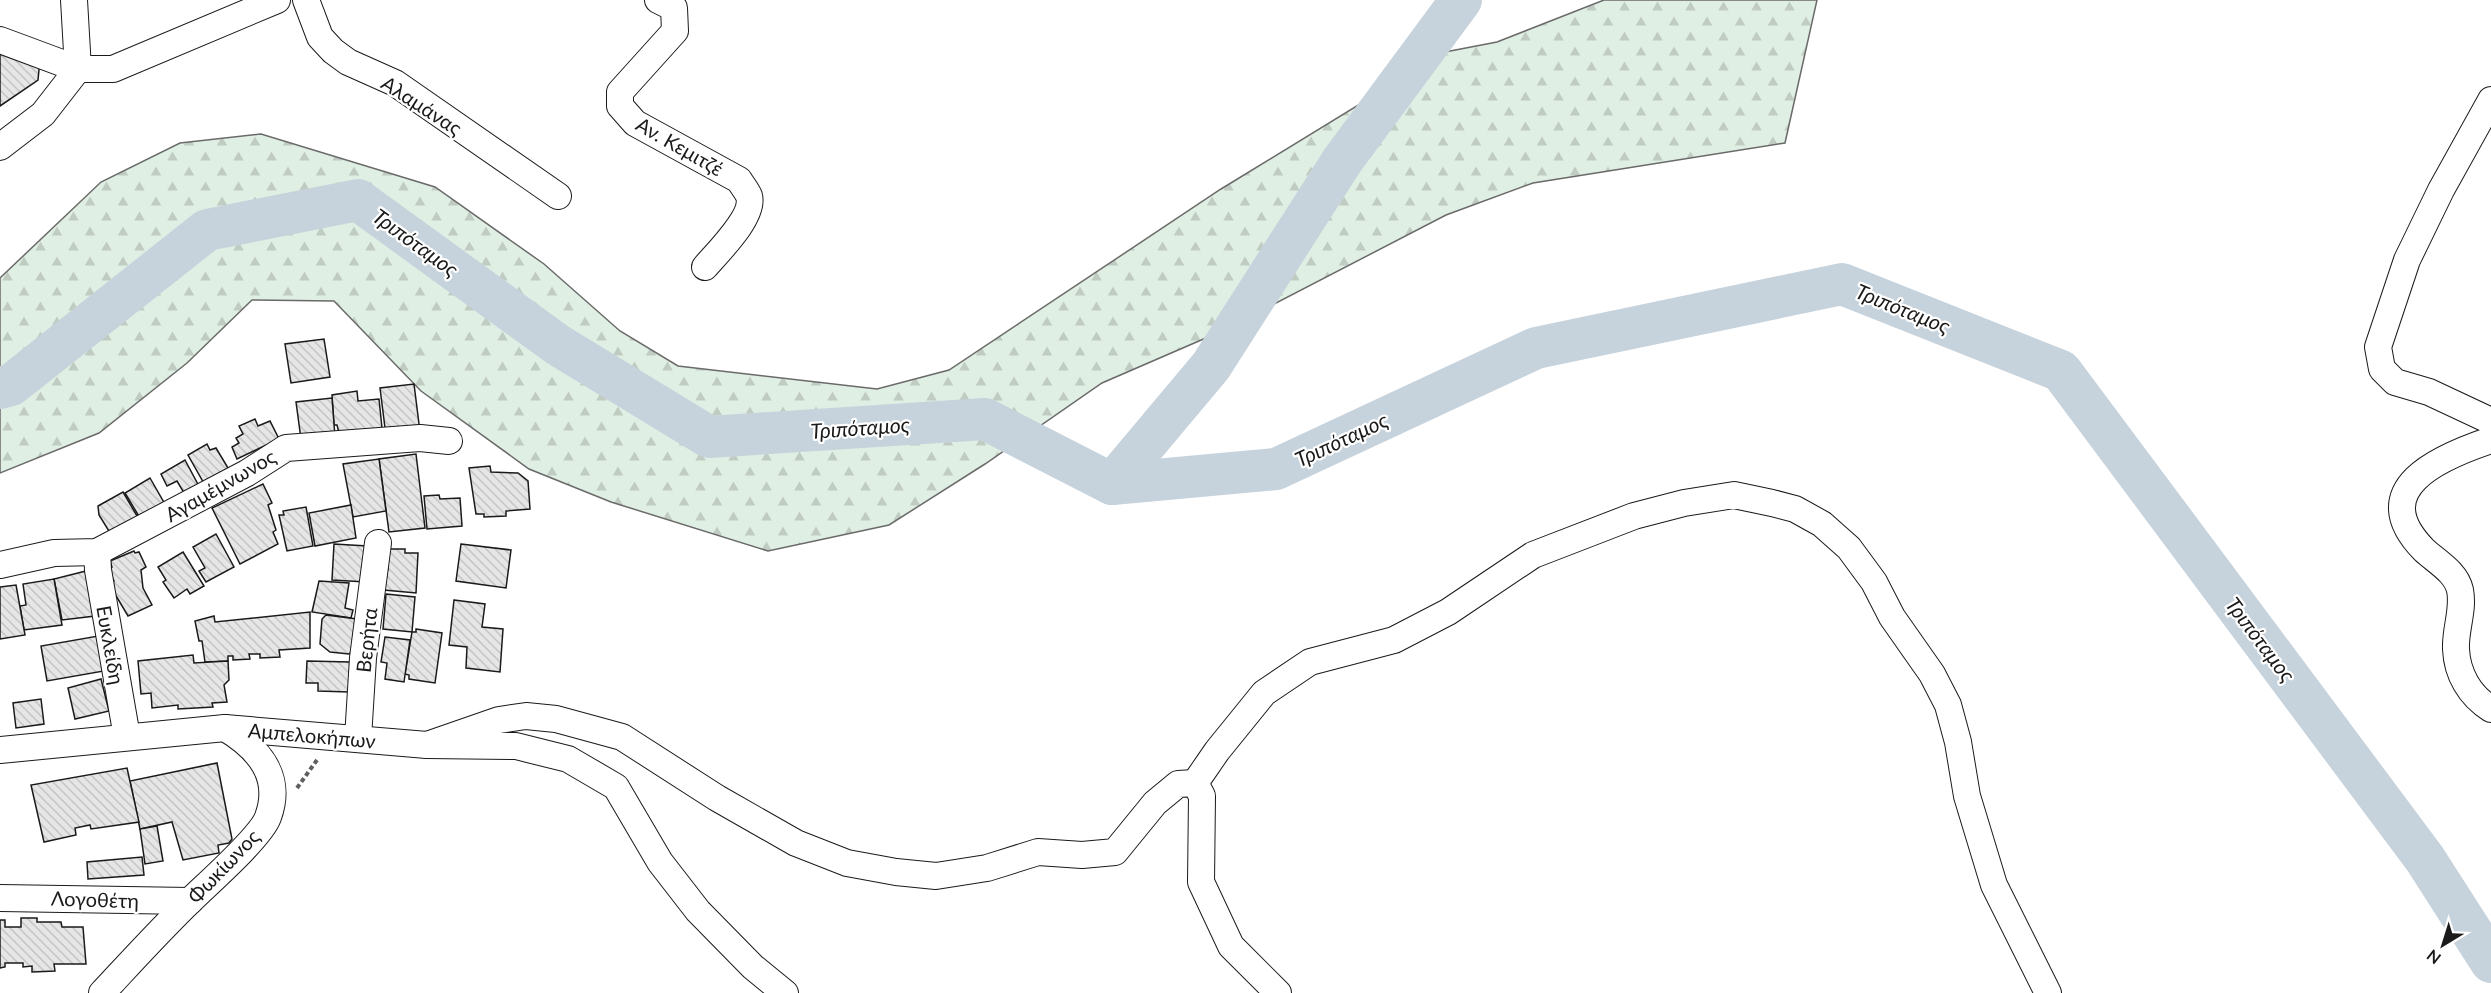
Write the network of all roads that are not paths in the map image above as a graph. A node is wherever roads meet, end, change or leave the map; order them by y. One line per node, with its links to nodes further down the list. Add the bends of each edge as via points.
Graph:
1 (74, 0): 6 (street)
2 (277, 0): 6 (street, via 113,69)
3 (306, 0): 9 (street, Αλαμάνας, via 320,38 333,51 395,83)
4 (658, 0): 10 (street, Αν. Κεμιτζέ, via 674,8 675,31 620,92 620,106 644,129 739,180 749,195 750,204 740,226)
5 (0, 40): 6 (street)
6 (78, 69): 8 (street, via 43,114)
7 (2491, 100): 11 (street, via 2407,260 2378,347 2382,369 2395,382 2429,392)
8 (0, 147)
9 (558, 196)
10 (705, 267)
11 (2491, 421)
12 (2491, 440): 17 (street, via 2453,452 2420,472 2405,491 2402,510 2408,532 2448,569 2460,589 2456,649 2464,683)
13 (449, 441): 15 (street, Αγαμέμνωνος, via 420,438 286,448 247,473)
14 (378, 543): 20 (street, Βερήτα, via 363,658)
15 (97, 552): 16 (street, Αγαμέμνωνος, via 54,553); 19 (street, Ευκλείδη)
16 (0, 565)
17 (2491, 709)
18 (225, 728): 19 (street, Αμπελοκήπων); 20 (street, Αμπελοκήπων); 25 (street, Φωκίωνος, via 261,757 271,774 272,796 267,819 219,875)
19 (127, 737): 22 (street, Αμπελοκήπων)
20 (358, 738): 21 (street, Αμπελοκήπων)
21 (428, 745): 23 (street, via 499,720 526,716 556,718 622,737 796,843 847,863 936,876 987,868 1038,852 1115,852 1162,797 1178,784); 27 (street, Αμπελοκήπων, via 516,746 568,759 616,787 660,862 698,911 753,968)
22 (0, 750)
23 (1195, 783): 28 (street, via 1202,796 1201,882 1231,946); 29 (street, via 1264,693 1310,662 1395,640 1448,612 1533,555 1634,516 1734,495 1772,503 1795,509 1822,524 1849,548 1932,674 1948,705 1967,796 1994,885)
24 (0, 898): 25 (street, Λογοθέτη)
25 (190, 901): 26 (street, Φωκίωνος)
26 (102, 993)
27 (785, 993)
28 (1278, 993)
29 (2048, 993)

